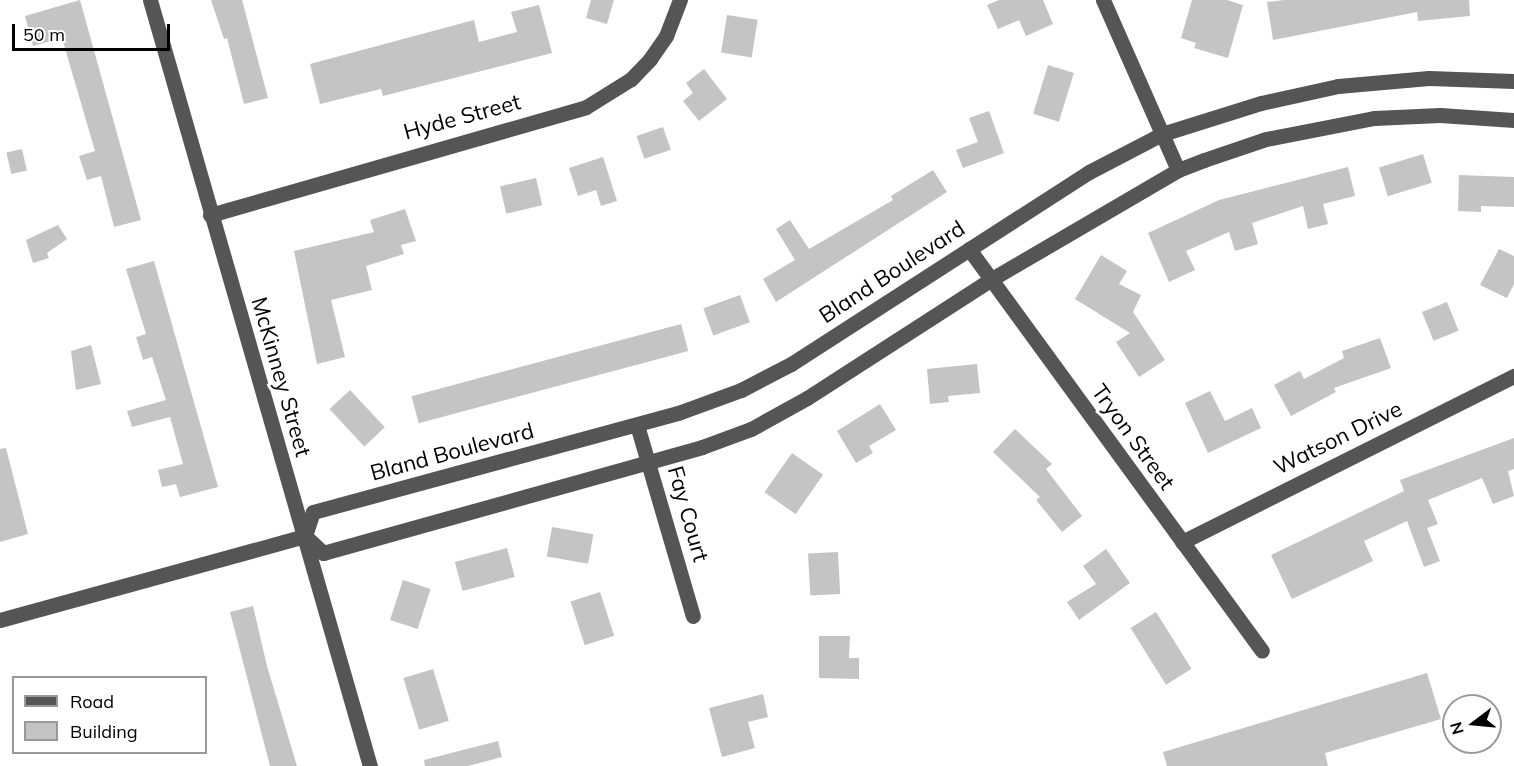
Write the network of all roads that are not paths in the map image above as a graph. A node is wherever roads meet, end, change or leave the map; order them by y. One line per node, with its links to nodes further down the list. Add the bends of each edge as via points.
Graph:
1 (150, 0): 8 (street, McKinney Street)
2 (680, 0): 8 (street, Hyde Street, via 666,36 650,59 631,79 586,107)
3 (1103, 0): 6 (street)
4 (1514, 81): 6 (street, Bland Boulevard, via 1429,78 1338,86 1261,103)
5 (1514, 120): 7 (street, via 1440,115 1330,124 1266,139)
6 (1162, 134): 7 (street); 9 (street, Bland Boulevard, via 1089,172)
7 (1178, 170): 10 (street)
8 (210, 214): 14 (street, McKinney Street)
9 (969, 249): 10 (street, Tryon Street); 12 (street, Bland Boulevard, via 790,364 706,404)
10 (990, 280): 13 (street, via 782,414 702,447); 15 (street, Tryon Street)
11 (1514, 376): 15 (street, Watson Drive)
12 (637, 425): 13 (street, Fay Court); 14 (street, Bland Boulevard, via 313,512)
13 (649, 460): 14 (street, via 323,553); 16 (street, Fay Court)
14 (305, 536): 17 (street); 19 (street, McKinney Street)
15 (1182, 542): 18 (street, Tryon Street)
16 (693, 616)
17 (0, 620)
18 (1262, 651)
19 (369, 766)

